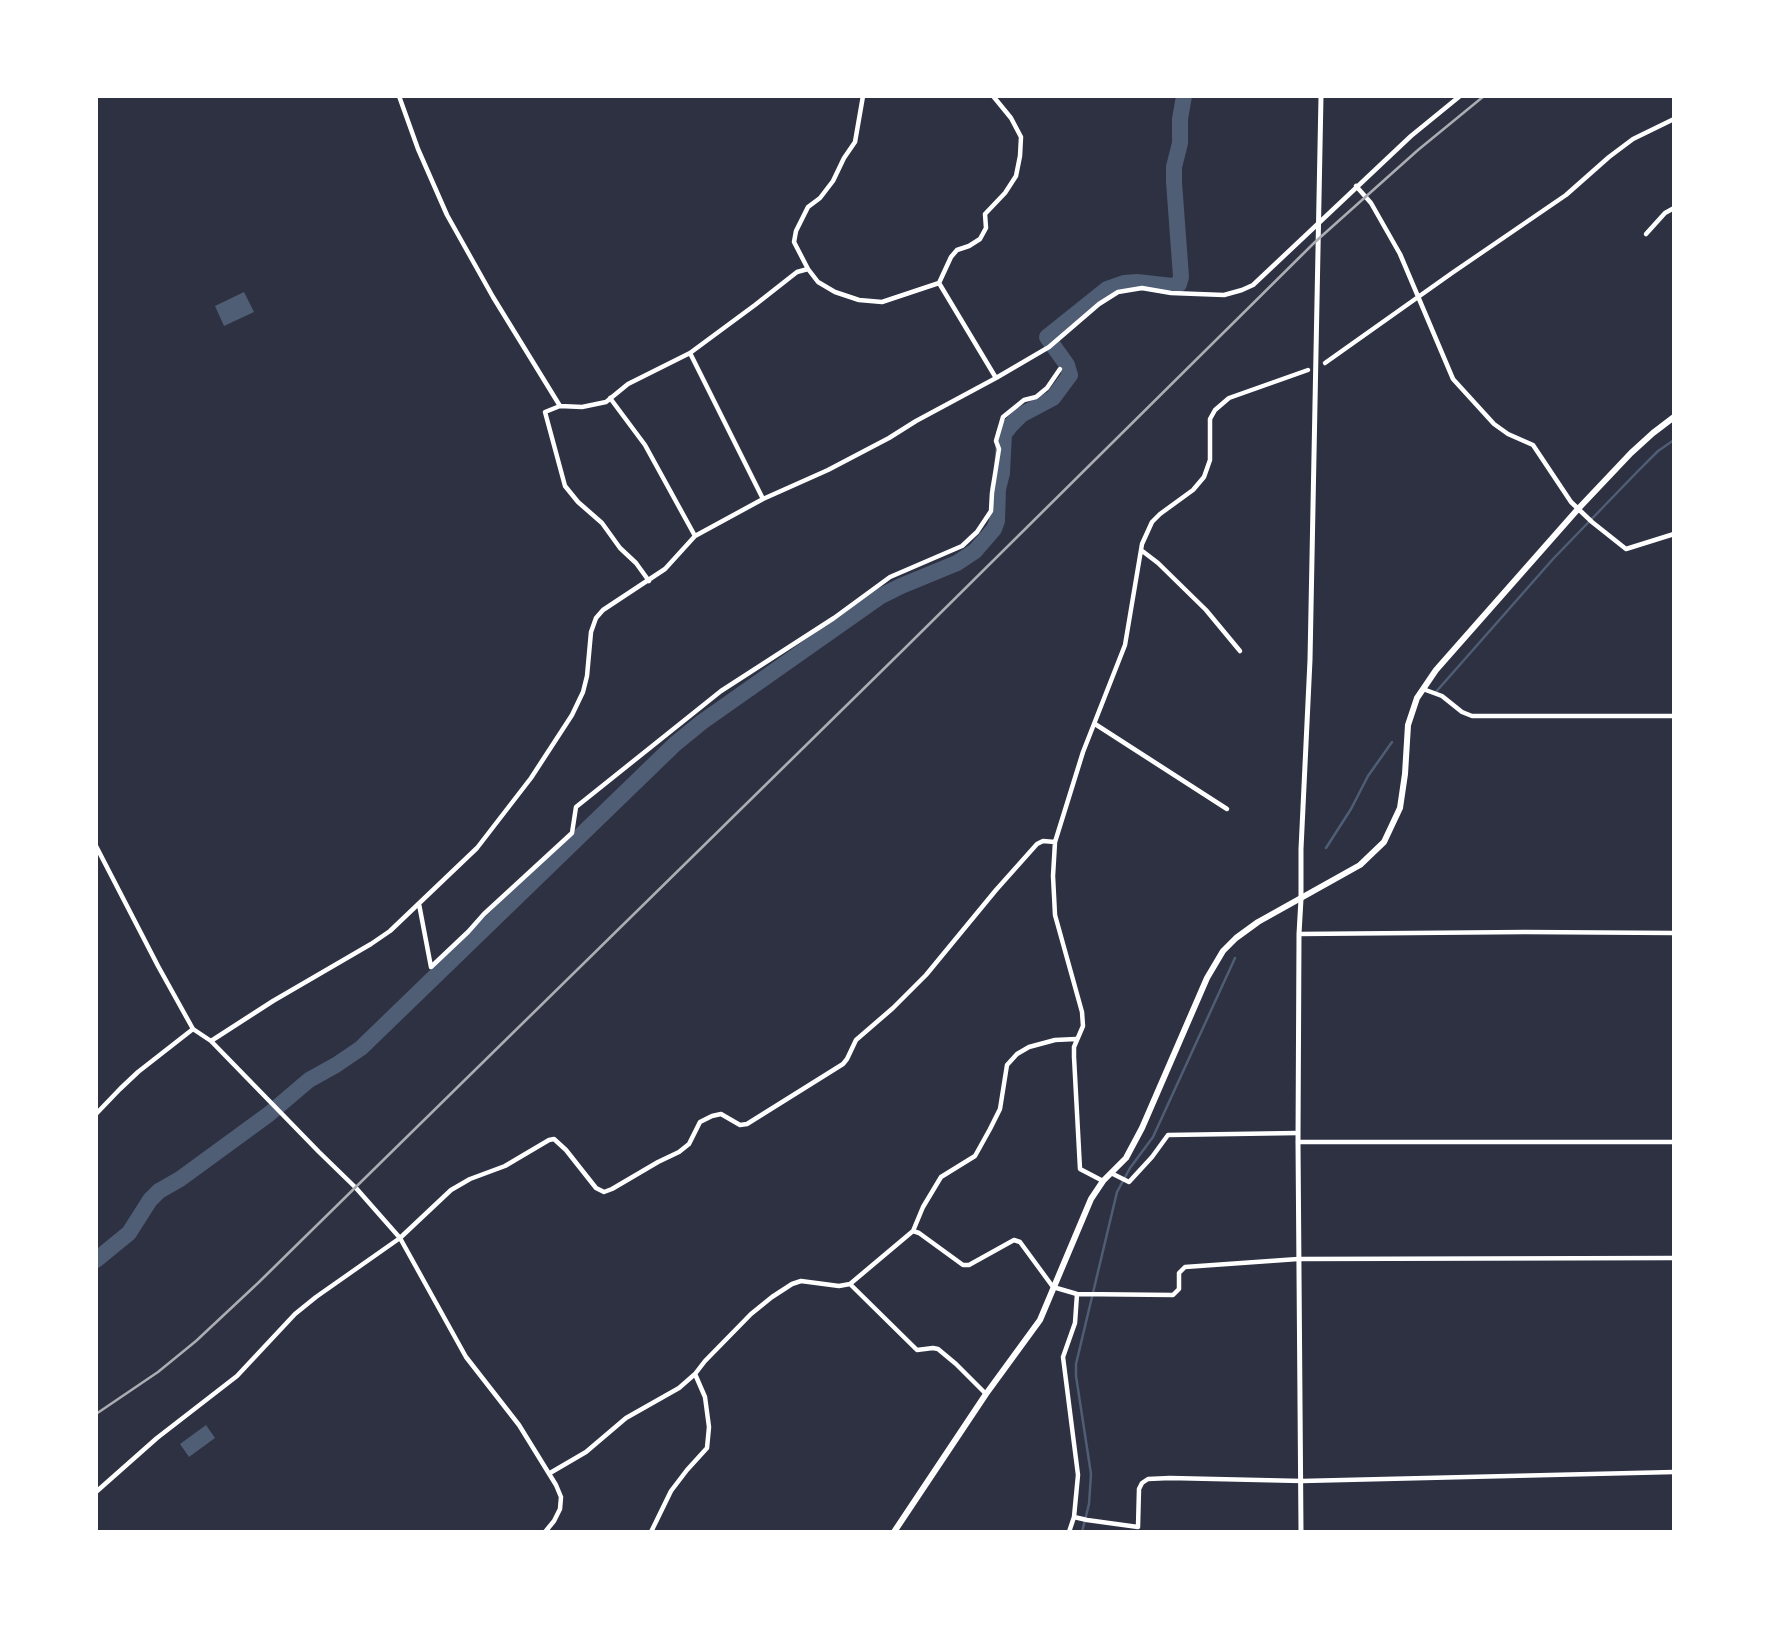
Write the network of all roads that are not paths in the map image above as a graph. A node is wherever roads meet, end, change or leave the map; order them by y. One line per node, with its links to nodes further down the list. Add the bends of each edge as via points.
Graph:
1 (399, 96): 19 (street, via 447,215)
2 (863, 96): 10 (street, via 855,142 796,231 794,242)
3 (993, 96): 11 (street, via 1021,137 1016,176 985,214 986,228 980,239 957,250)
4 (1321, 96): 34 (street)
5 (1460, 96): 7 (street)
6 (1674, 119): 12 (street, via 1633,139 1566,195)
7 (1356, 186): 12 (street, via 1400,254); 17 (street, via 1253,285 1224,295 1142,288 1118,292 1051,345)
8 (1674, 208): 9 (street)
9 (1646, 234)
10 (808, 269): 11 (street, via 818,282 859,300 882,302); 13 (street, via 797,272)
11 (939, 283): 17 (street)
12 (1418, 297): 14 (street); 22 (street, via 1452,379 1494,424 1533,445)
13 (690, 353): 18 (street); 21 (street)
14 (1325, 363)
15 (1060, 369): 35 (street, via 1047,388 1003,416 996,440 999,449 991,511 962,546 890,577 721,691 576,807 572,833 431,967)
16 (1308, 370): 25 (street, via 1229,398 1215,410 1204,477 1152,522)
17 (996, 378): 21 (street, via 828,470)
18 (610, 398): 19 (street, via 582,407); 24 (street, via 645,445)
19 (560, 406): 26 (street, via 545,412 565,486)
20 (1674, 417): 22 (main road, via 1631,453)
21 (763, 499): 24 (street)
22 (1578, 509): 23 (street, via 1626,549); 28 (main road)
23 (1674, 534)
24 (695, 536): 26 (street)
25 (1141, 550): 27 (street, via 1206,610); 30 (street, via 1125,646)
26 (649, 581): 35 (street, via 596,618 583,692 558,738 477,848)
27 (1240, 651)
28 (1423, 689): 29 (street, via 1472,716); 34 (main road, via 1408,725 1400,808 1384,842 1360,865)
29 (1674, 716)
30 (1095, 724): 31 (street); 32 (street)
31 (1227, 808)
32 (1055, 842): 39 (street, via 1055,915 1082,1012); 48 (street, via 1037,844 926,975 856,1040 844,1064 747,1124 721,1114 712,1116 700,1122 689,1144 679,1152 604,1192 566,1150 549,1140 505,1166 470,1179)
33 (96, 846): 38 (street)
34 (1301, 898): 37 (street); 45 (main road, via 1258,922 1223,951 1142,1128 1126,1158)
35 (419, 903): 40 (street, via 371,944)
36 (1674, 933): 37 (street)
37 (1299, 934): 42 (street)
38 (193, 1029): 40 (street); 41 (street, via 138,1072)
39 (1077, 1040): 46 (street, via 1080,1169); 47 (street, via 1029,1047 1007,1065 1000,1109 975,1156 941,1177)
40 (211, 1041): 48 (street)
41 (96, 1114)
42 (1298, 1133): 43 (street); 45 (street, via 1168,1135 1129,1182)
43 (1298, 1142): 44 (street); 50 (street)
44 (1674, 1142)
45 (1111, 1173): 46 (main road)
46 (1103, 1181): 52 (main road)
47 (913, 1231): 51 (street); 52 (street, via 963,1265 1014,1240 1020,1242)
48 (400, 1238): 57 (street, via 466,1357); 59 (street, via 295,1314 237,1376)
49 (1674, 1258): 50 (street)
50 (1298, 1259): 53 (street, via 1185,1267 1179,1273 1180,1289 1173,1295); 58 (street)
51 (850, 1284): 54 (street, via 792,1284 751,1314); 55 (street, via 917,1350 938,1349)
52 (1054, 1287): 53 (street); 55 (main road, via 1040,1320)
53 (1077, 1294): 60 (street, via 1063,1357 1078,1475)
54 (695, 1374): 57 (street); 62 (street, via 705,1397 707,1448 671,1491)
55 (986, 1394): 63 (main road)
56 (1674, 1472): 58 (street)
57 (550, 1473): 61 (street, via 561,1497 560,1509)
58 (1302, 1481): 60 (street, via 1148,1479 1139,1489 1139,1527); 65 (street)
59 (96, 1492)
60 (1074, 1517): 64 (street)
61 (545, 1532)
62 (651, 1532)
63 (894, 1532)
64 (1069, 1532)
65 (1301, 1532)

